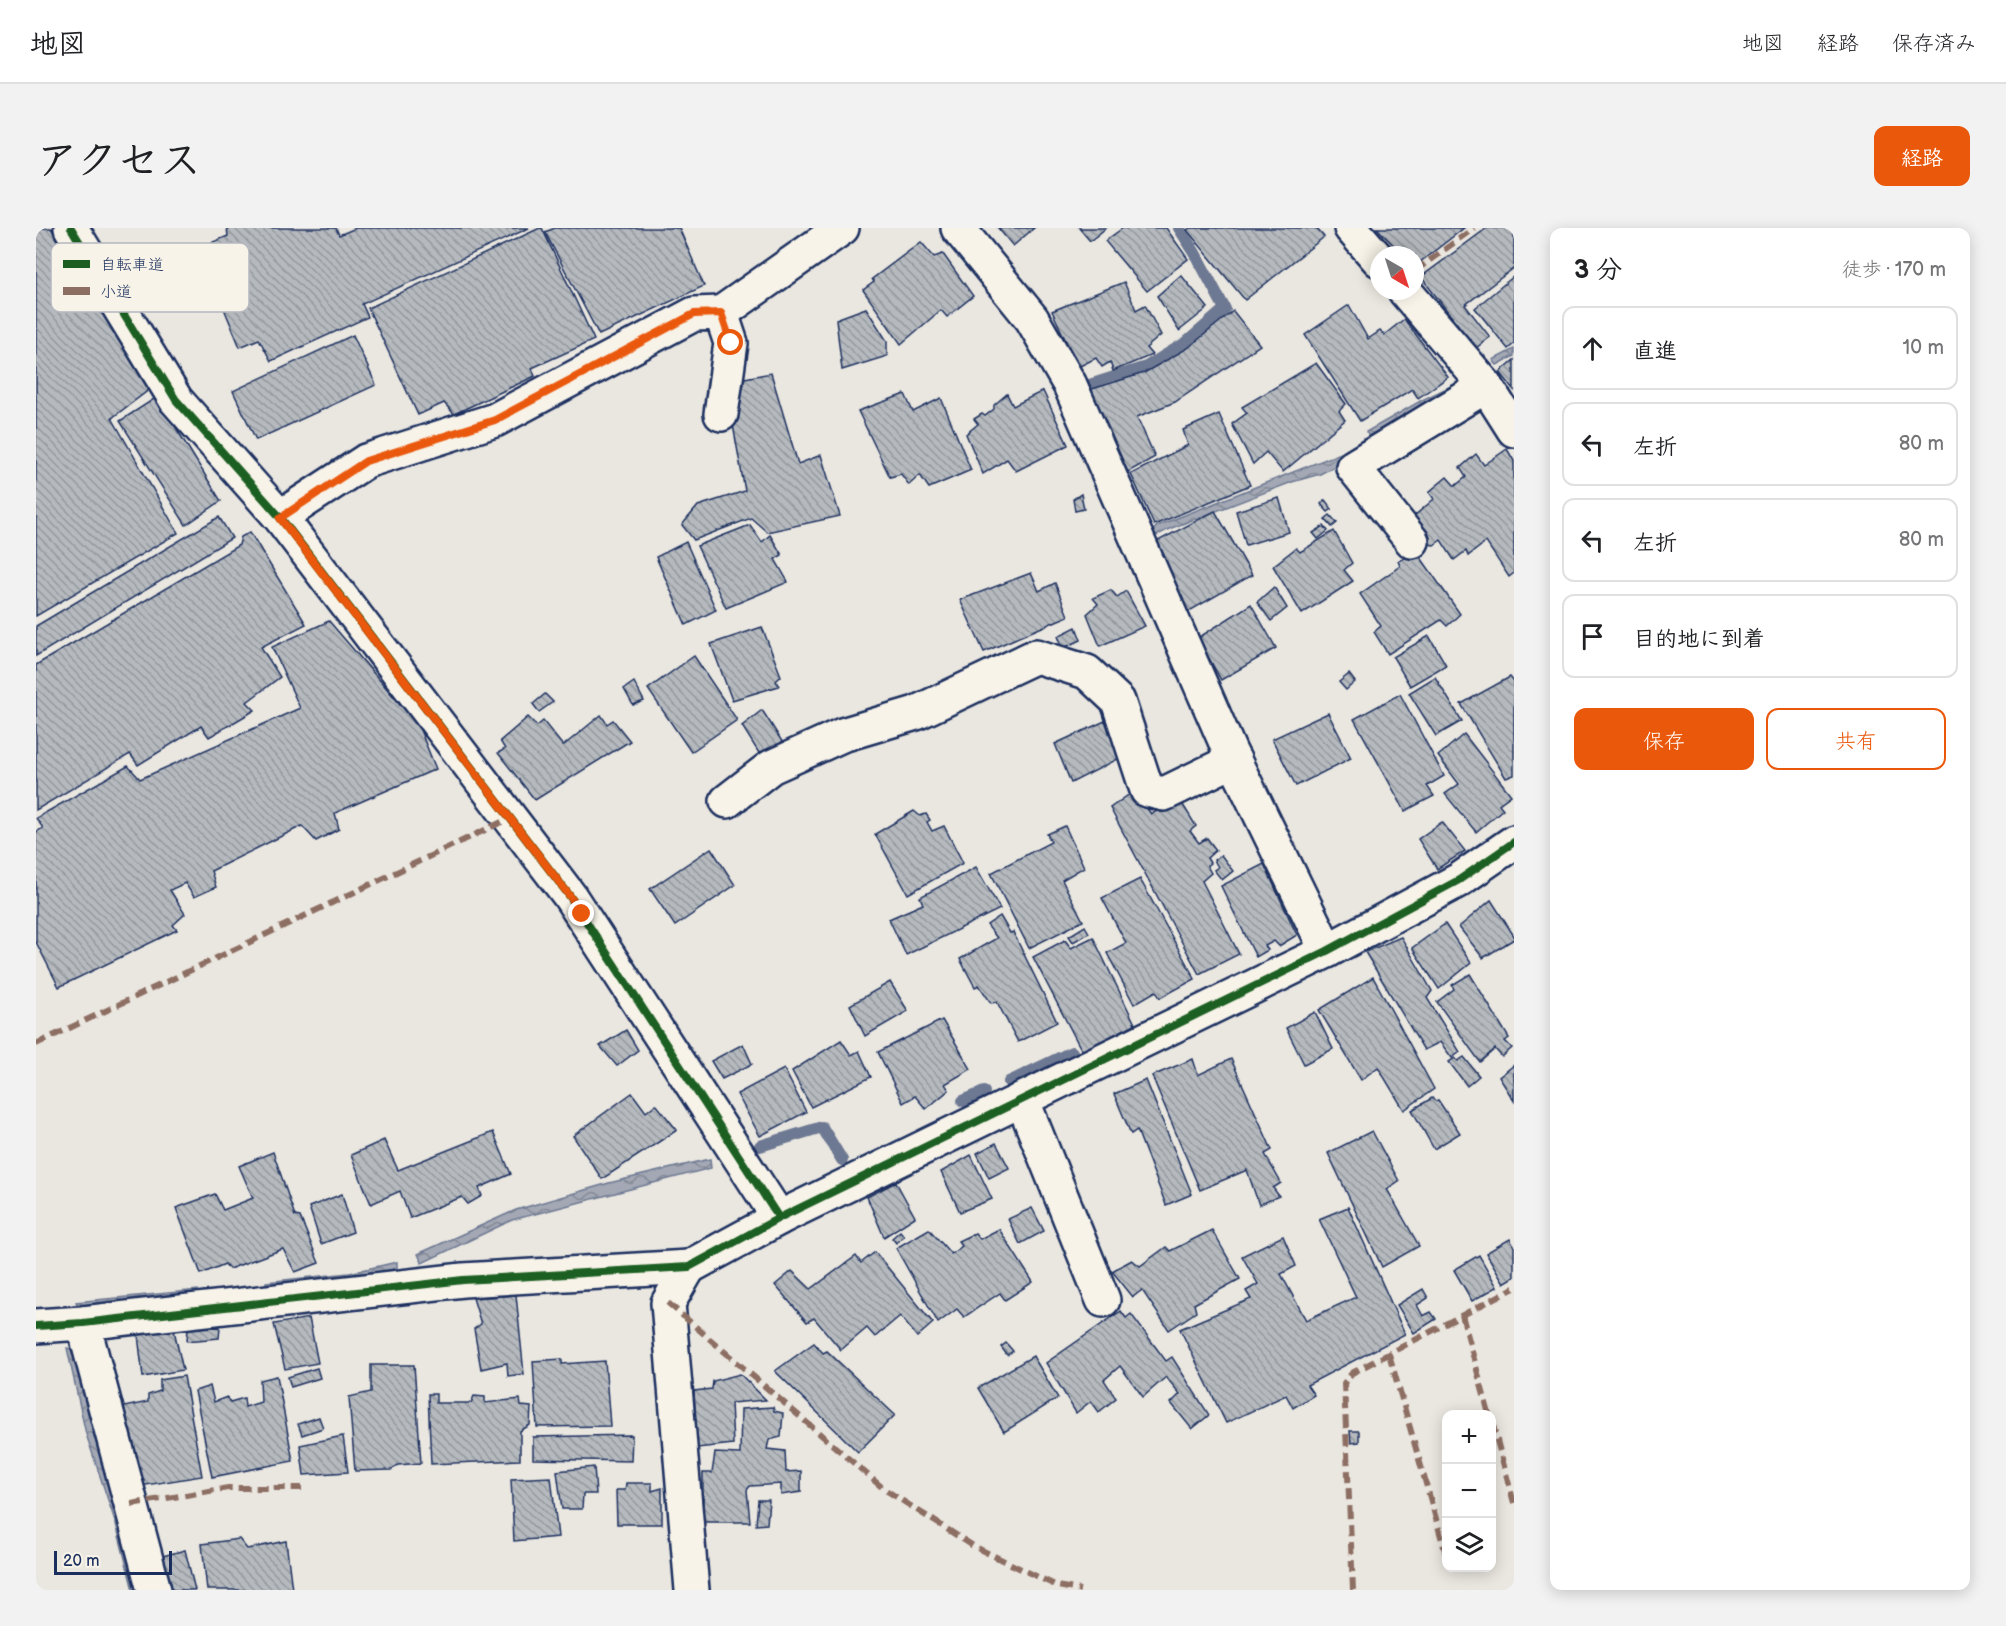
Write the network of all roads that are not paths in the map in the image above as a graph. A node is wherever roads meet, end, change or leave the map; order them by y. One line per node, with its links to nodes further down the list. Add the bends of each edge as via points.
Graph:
1 (71, 228): 5 (street)
2 (842, 228): 9 (street)
3 (958, 228): 15 (street, via 1032,320 1070,385)
4 (1351, 228): 6 (street)
5 (80, 243)
6 (1370, 250)
7 (1413, 300): 10 (street)
8 (122, 312): 13 (street, via 176,400)
9 (721, 313): 11 (street, via 731,343); 13 (street, via 694,314 495,420 366,461)
10 (1486, 386): 12 (street); 14 (street, via 1353,467)
11 (721, 414)
12 (1514, 430)
13 (280, 518): 20 (street, via 569,895)
14 (1412, 541)
15 (1234, 760): 16 (street, via 1164,794 1147,790 1118,701 1087,672 1036,656 916,713 843,735 771,767); 18 (street)
16 (727, 801)
17 (1514, 842): 18 (street, via 1459,880)
18 (1327, 951): 19 (street)
19 (1022, 1100): 20 (street); 22 (street)
20 (779, 1218): 21 (street)
21 (688, 1267): 23 (street, via 464,1280); 26 (street, via 668,1303)
22 (1102, 1300)
23 (84, 1323): 24 (street); 25 (street)
24 (36, 1326)
25 (154, 1590)
26 (692, 1590)

